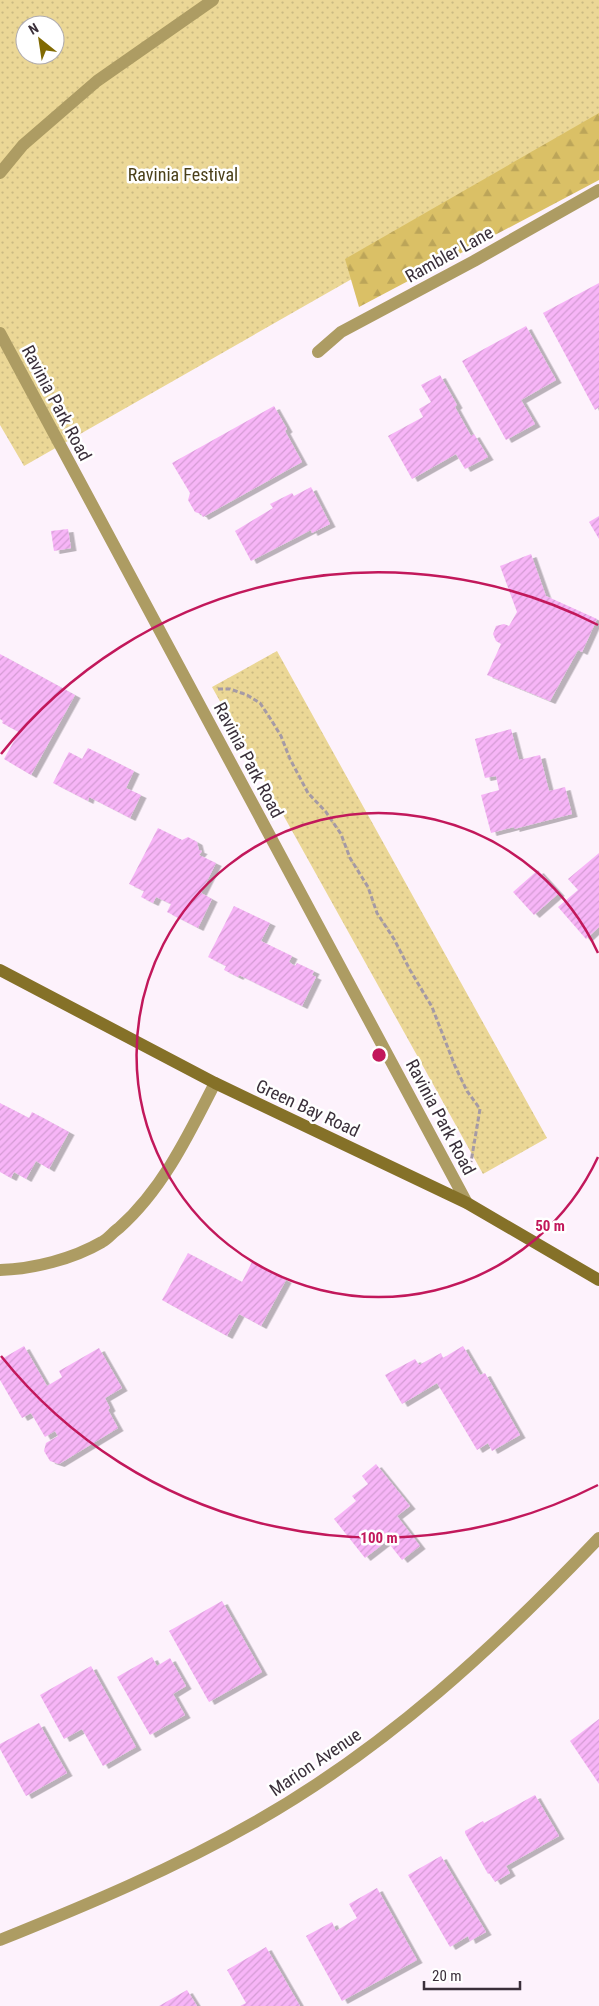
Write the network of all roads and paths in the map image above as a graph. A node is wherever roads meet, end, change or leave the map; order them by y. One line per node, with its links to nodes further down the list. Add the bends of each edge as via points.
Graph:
1 (213, 0): 2 (street, via 97,81 22,145)
2 (0, 173)
3 (599, 190): 5 (street, Rambler Lane, via 341,332)
4 (0, 333): 6 (street, Ravinia Park Road)
5 (318, 352)
6 (192, 691): 9 (path, via 230,689 260,704 281,736 308,793 341,834 350,858 368,887 377,913 432,1007 454,1066 480,1109); 10 (street, Ravinia Park Road)
7 (0, 970): 8 (main road, Green Bay Road)
8 (215, 1083): 10 (main road, Green Bay Road); 11 (street, via 179,1152 152,1193 102,1242 64,1259 22,1270)
9 (469, 1170)
10 (467, 1203): 12 (main road, Green Bay Road)
11 (0, 1270)
12 (599, 1280)
13 (599, 1538): 14 (street, Marion Avenue, via 539,1601 455,1680 314,1786 257,1822 157,1873)
14 (0, 1940)

